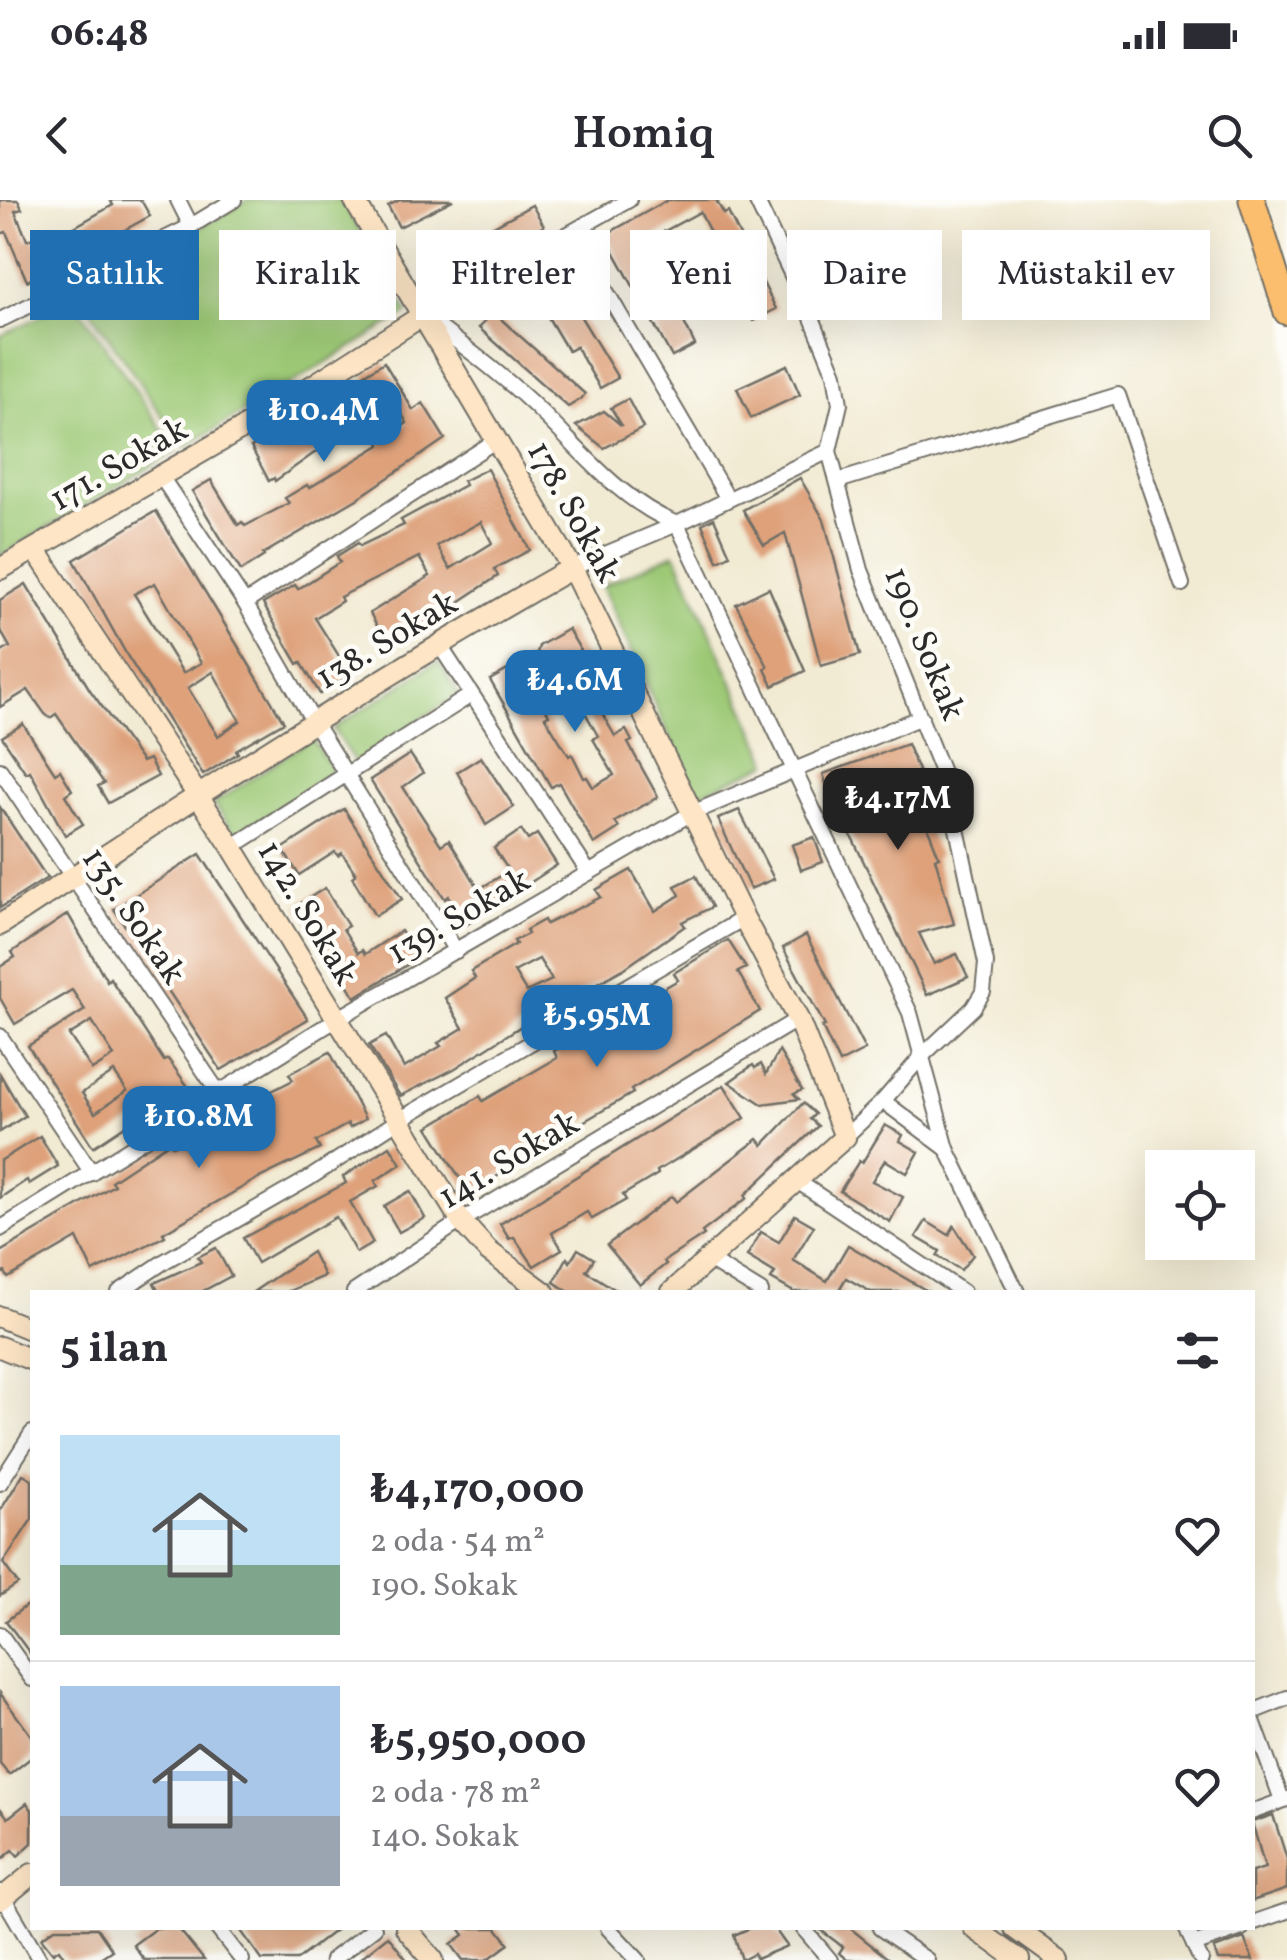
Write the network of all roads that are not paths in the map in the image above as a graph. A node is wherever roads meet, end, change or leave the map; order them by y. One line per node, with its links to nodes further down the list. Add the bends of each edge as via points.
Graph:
1 (178, 200): 7 (street)
2 (234, 200): 7 (street)
3 (756, 200): 17 (street, 190. Sokak, via 835,374 840,404)
4 (1252, 200): 11 (highway)
5 (356, 201): 10 (street, 178. Sokak)
6 (625, 201): 8 (street, 171. Sokak)
7 (190, 226): 12 (street)
8 (577, 230)
9 (610, 298): 20 (street)
10 (416, 304)
11 (1287, 312)
12 (0, 320)
13 (417, 320): 18 (street, 171. Sokak)
14 (425, 320): 16 (street, 178. Sokak)
15 (428, 320): 21 (street, via 541,411 648,512)
16 (498, 439): 23 (street, 178. Sokak); 26 (street)
17 (830, 451): 19 (street, 190. Sokak); 20 (street, 138. Sokak)
18 (160, 476): 22 (street, 171. Sokak); 26 (street)
19 (838, 481): 25 (street, via 1118,394); 29 (street, 190. Sokak, via 861,570)
20 (728, 499): 21 (street, 138. Sokak)
21 (677, 524): 23 (street, 138. Sokak); 31 (street)
22 (35, 548): 24 (street, 171. Sokak); 34 (street, 142. Sokak)
23 (572, 568): 27 (street, 138. Sokak); 35 (street, 178. Sokak)
24 (0, 569)
25 (1182, 584)
26 (245, 602): 30 (street)
27 (438, 643): 28 (street); 30 (street, 138. Sokak)
28 (472, 695): 33 (street); 37 (street)
29 (921, 717): 31 (street, 139. Sokak); 45 (street, 190. Sokak, via 948,786 986,963 974,1008)
30 (313, 721): 33 (street); 34 (street, 138. Sokak)
31 (794, 768): 35 (street, 139. Sokak); 45 (street, via 910,1013)
32 (0, 770): 38 (street, 135. Sokak)
33 (349, 774): 36 (street); 41 (street)
34 (198, 796): 36 (street, 142. Sokak); 38 (street, 138. Sokak)
35 (692, 813): 37 (street, 139. Sokak); 39 (street, 178. Sokak)
36 (232, 847): 42 (street, 142. Sokak)
37 (589, 872): 41 (street, 139. Sokak)
38 (73, 877): 40 (street, 138. Sokak); 46 (street, 135. Sokak)
39 (744, 918): 43 (street, 178. Sokak); 48 (street)
40 (0, 925)
41 (456, 951): 42 (street, 139. Sokak)
42 (337, 1019): 46 (street, 139. Sokak); 48 (street, 142. Sokak)
43 (798, 1019): 49 (street, 178. Sokak); 53 (street, 141. Sokak)
44 (0, 1036): 51 (street)
45 (922, 1056): 47 (street, 190. Sokak); 50 (street)
46 (220, 1093): 51 (street, 139. Sokak)
47 (882, 1101): 49 (street, 190. Sokak); 50 (street)
48 (399, 1120): 53 (street, 142. Sokak); 56 (street)
49 (845, 1137): 52 (street, 190. Sokak)
50 (947, 1149): 62 (street)
51 (92, 1173): 54 (street, 139. Sokak)
52 (797, 1181): 55 (street, 190. Sokak); 61 (street)
53 (461, 1220): 57 (street, 141. Sokak); 58 (street, 142. Sokak, via 488,1251)
54 (0, 1229)
55 (709, 1260): 59 (street, 190. Sokak); 60 (street)
56 (123, 1290)
57 (357, 1290)
58 (541, 1290)
59 (674, 1290)
60 (758, 1290)
61 (960, 1290)
62 (1016, 1290)
63 (0, 1317): 64 (street)
64 (30, 1329)
65 (0, 1347): 66 (street)
66 (30, 1359)
67 (30, 1438): 68 (street)
68 (0, 1482)
69 (0, 1634): 70 (street)
70 (30, 1675)
71 (1287, 1698): 72 (street)
72 (1255, 1714)
73 (1255, 1723): 74 (street)
74 (1284, 1800): 75 (street)
75 (1255, 1811)
76 (30, 1875): 77 (street)
77 (1, 1896): 91 (street)
78 (1287, 1911): 79 (street)
79 (1255, 1923)
80 (220, 1930): 92 (street)
81 (371, 1930): 93 (street)
82 (408, 1930): 94 (street)
83 (610, 1930): 95 (street)
84 (804, 1930): 96 (street)
85 (883, 1930): 97 (street)
86 (977, 1930): 98 (street)
87 (1018, 1930): 99 (street)
88 (1187, 1930): 90 (street)
89 (1236, 1930): 90 (street)
90 (1194, 1945): 100 (street)
91 (40, 1960)
92 (242, 1960)
93 (332, 1960)
94 (433, 1960)
95 (638, 1960)
96 (830, 1960)
97 (927, 1960)
98 (1018, 1960)
99 (1059, 1960)
100 (1201, 1960)

